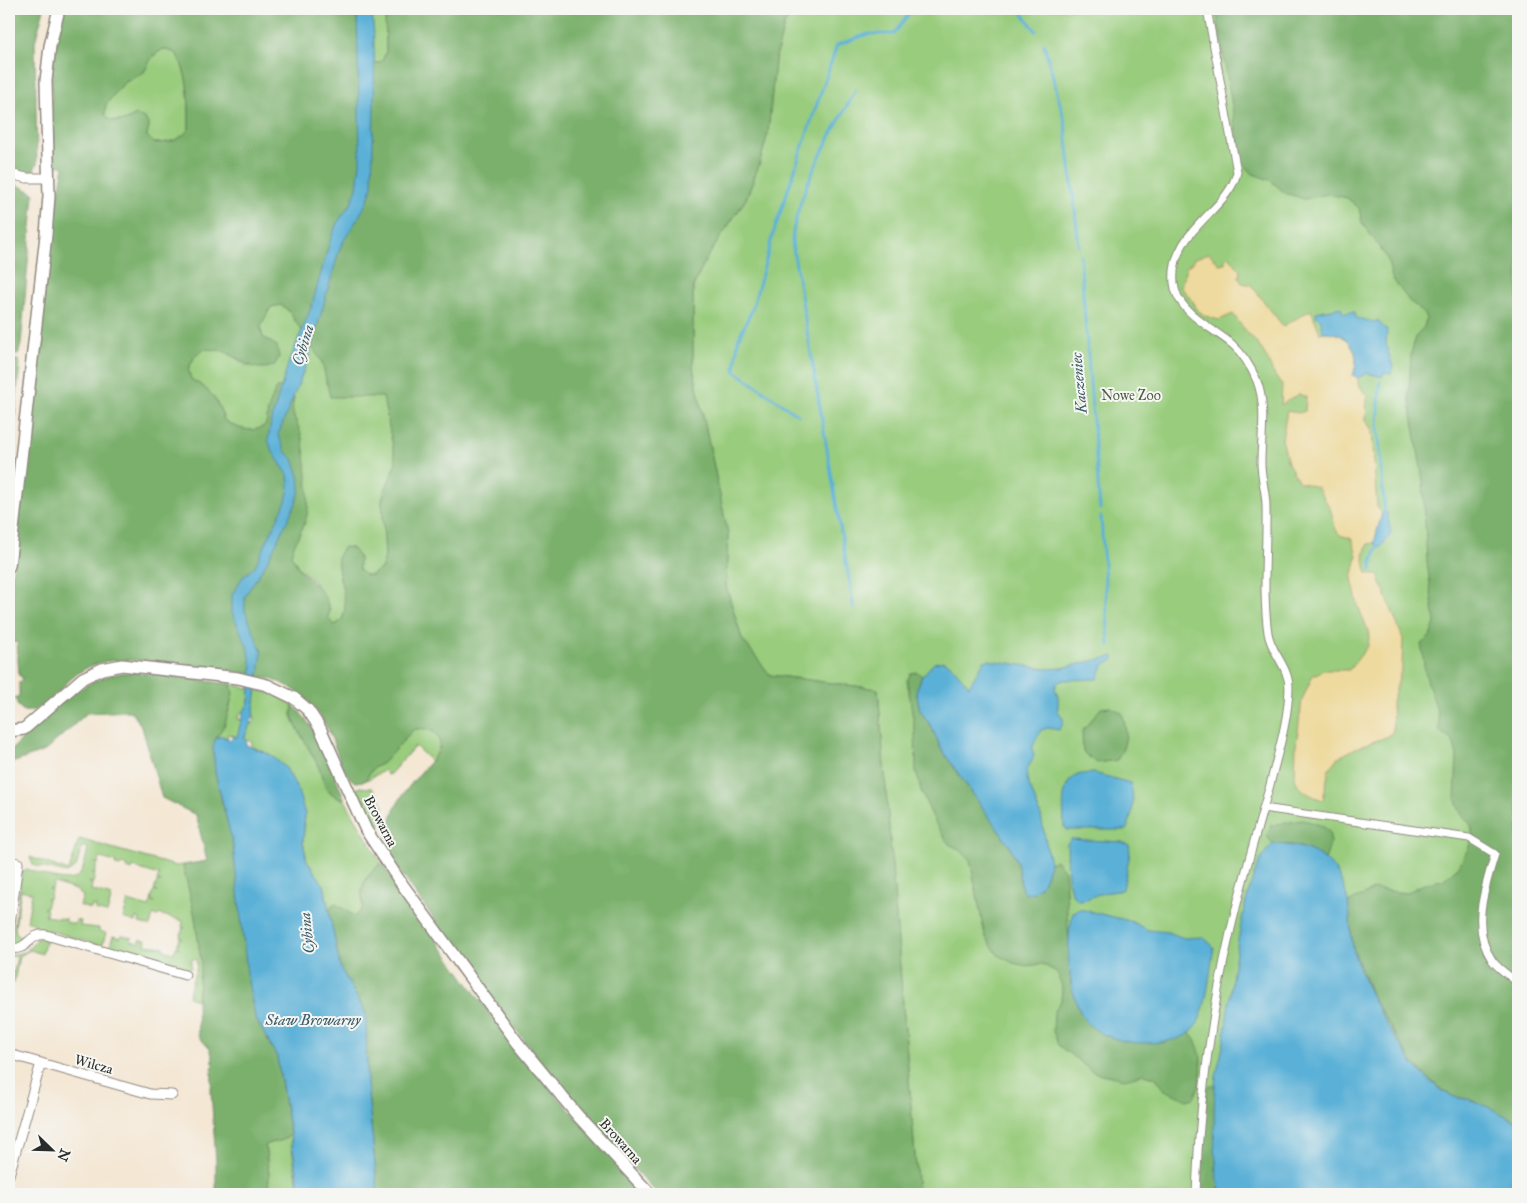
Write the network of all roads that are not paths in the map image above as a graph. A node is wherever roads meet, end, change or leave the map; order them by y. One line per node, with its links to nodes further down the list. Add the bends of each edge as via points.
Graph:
1 (59, 9): 4 (street, via 46,81)
2 (1207, 9): 7 (street, via 1237,172 1232,188 1192,231 1176,261 1173,282 1184,305 1244,357 1262,401 1261,469 1266,503 1268,636 1286,669 1289,683 1285,729)
3 (9, 174): 4 (street)
4 (49, 178): 5 (street, via 46,235)
5 (9, 566)
6 (9, 731): 17 (street, Browarna, via 24,729 83,678 102,669 122,665 238,678 266,685 294,698 308,710 320,728 363,824 399,880 517,1042)
7 (1263, 808): 12 (street, via 1469,838 1496,854 1480,911 1480,928 1492,960); 18 (street, via 1233,918 1207,1062 1198,1138)
8 (9, 861): 9 (street, via 18,864)
9 (9, 931)
10 (9, 948): 11 (street, via 18,950 30,938 46,934)
11 (185, 975)
12 (1518, 983)
13 (9, 1054): 14 (street, Wilcza)
14 (41, 1063): 15 (street, Wilcza, via 150,1094); 16 (street)
15 (172, 1095)
16 (9, 1175)
17 (650, 1194)
18 (1196, 1194)

